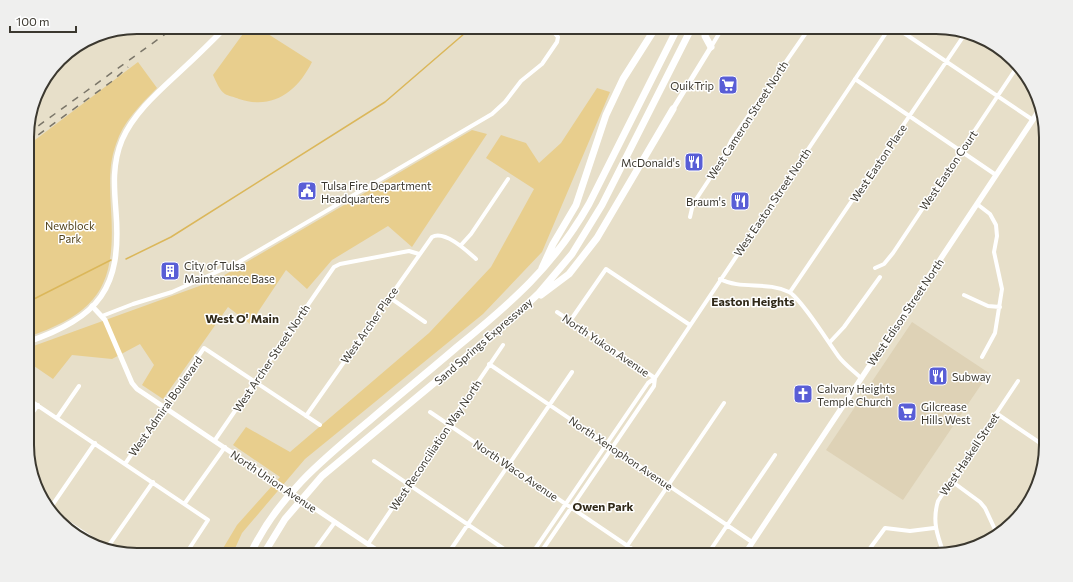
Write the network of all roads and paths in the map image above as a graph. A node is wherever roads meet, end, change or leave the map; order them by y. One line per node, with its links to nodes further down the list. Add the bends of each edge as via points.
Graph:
1 (219, 34): 36 (main road, via 141,111 122,140 114,175 118,241 116,263 107,286)
2 (555, 34): 40 (street, via 558,37 553,48 535,71 521,82 492,114 239,262 172,292)
3 (652, 34): 30 (highway, via 621,83 606,115 576,205)
4 (674, 34): 30 (highway, Sand Springs Expressway, via 580,220 560,250)
5 (688, 34): 39 (highway, Sand Springs Expressway, via 580,242 549,282)
6 (705, 34): 12 (highway)
7 (719, 34): 12 (street)
8 (805, 34): 25 (street, West Cameron Street North, via 731,141 722,160 693,204)
9 (885, 34): 15 (street, West Easton Street North)
10 (906, 34): 13 (street)
11 (963, 38): 13 (street, West Easton Place)
12 (711, 47): 17 (street)
13 (947, 61): 16 (street); 19 (street, West Easton Place)
14 (1015, 70): 16 (street, West Easton Court)
15 (855, 79): 19 (street); 32 (street, West Easton Street North)
16 (998, 96): 20 (street); 21 (street, West Easton Court)
17 (671, 112): 39 (highway, via 588,250 569,274)
18 (1036, 115): 20 (main road, West Edison Street North)
19 (909, 117): 21 (street); 33 (street, West Easton Place)
20 (1033, 120): 22 (main road, West Edison Street North)
21 (960, 151): 22 (street); 29 (street, West Easton Court, via 893,253 884,264)
22 (996, 175): 24 (main road, West Edison Street North)
23 (508, 179): 26 (street, via 471,234)
24 (977, 204): 37 (street, via 990,214 996,225 994,252 1002,282); 51 (main road, West Edison Street North)
25 (690, 217)
26 (460, 245): 27 (street, West Archer Place, via 441,235 434,236); 28 (street)
27 (419, 254): 35 (street, West Archer Place); 53 (street, West Archer Street North, via 408,251 334,267)
28 (476, 259)
29 (875, 268)
30 (538, 275): 90 (highway, Sand Springs Expressway, via 504,309 313,467 283,500)
31 (880, 277): 45 (street)
32 (720, 279): 33 (street, via 728,284 772,287); 43 (street, West Easton Street North)
33 (790, 292): 45 (street)
34 (964, 295): 37 (street, via 988,306)
35 (389, 297): 42 (street); 63 (street, West Archer Place)
36 (92, 306): 40 (street); 44 (main road, via 66,327)
37 (1000, 307): 47 (street, via 995,333)
38 (557, 312): 41 (street, North Yukon Avenue)
39 (516, 315): 98 (highway, Sand Springs Expressway, via 322,476 285,519)
40 (102, 316): 59 (street, North Union Avenue, via 132,383)
41 (570, 320): 43 (street, via 606,269); 50 (street, North Yukon Avenue)
42 (426, 322)
43 (690, 325): 50 (street, West Easton Street North)
44 (34, 340)
45 (830, 342): 51 (street, via 839,358)
46 (503, 345): 48 (street, West Reconciliation Way North)
47 (982, 357)
48 (489, 364): 58 (street, North Xenophon Avenue); 65 (street, West Reconciliation Way North)
49 (572, 372): 58 (street)
50 (655, 378): 70 (street, West Easton Street North, via 648,383); 72 (street, West Easton Street North, via 654,386)
51 (861, 378): 91 (main road, West Edison Street North)
52 (1018, 381): 62 (street, West Haskell Street)
53 (255, 382): 59 (street, West Admiral Boulevard, via 204,348); 63 (street); 67 (street, West Archer Street North)
54 (79, 386): 64 (street)
55 (34, 403): 57 (street)
56 (724, 403): 80 (street)
57 (38, 405): 60 (street); 64 (street)
58 (549, 405): 70 (street, North Xenophon Avenue); 76 (street)
59 (165, 407): 67 (street, North Union Avenue); 75 (street, West Admiral Boulevard)
60 (34, 411)
61 (430, 412): 65 (street, North Waco Avenue)
62 (996, 413): 68 (street); 77 (street, West Haskell Street)
63 (306, 416): 66 (street)
64 (57, 418): 69 (street)
65 (449, 424): 76 (street, North Waco Avenue); 79 (street, West Reconciliation Way North)
66 (320, 425)
67 (215, 440): 71 (street, North Union Avenue)
68 (1039, 442)
69 (95, 443): 75 (street); 83 (street)
70 (606, 443): 72 (street, North Xenophon Avenue); 81 (street, West Easton Street North)
71 (225, 447): 82 (street); 85 (street, North Union Avenue)
72 (612, 447): 80 (street, North Xenophon Avenue); 84 (street, West Easton Street North)
73 (775, 455): 87 (street)
74 (374, 461): 79 (street)
75 (125, 464): 78 (street)
76 (508, 464): 81 (street, North Waco Avenue); 86 (street)
77 (950, 480): 88 (street, West Haskell Street, via 938,500); 89 (street, via 980,502)
78 (153, 482): 82 (street); 92 (street)
79 (409, 484): 86 (street); 93 (street, West Reconciliation Way North)
80 (668, 485): 87 (street, North Xenophon Avenue); 94 (street)
81 (566, 503): 84 (street, North Waco Avenue); 103 (street, West Easton Street North)
82 (185, 504): 95 (street, via 208,520)
83 (53, 505)
84 (571, 507): 94 (street, North Waco Avenue); 104 (street, West Easton Street North)
85 (334, 522): 93 (street, North Union Avenue); 99 (street)
86 (468, 524): 101 (street); 102 (street)
87 (727, 525): 91 (street, North Xenophon Avenue); 106 (street)
88 (934, 528): 108 (street, via 910,531 885,528); 109 (street, West Haskell Street)
89 (995, 530)
90 (260, 535): 96 (highway); 97 (highway, Sand Springs Expressway)
91 (752, 542): 107 (main road, West Edison Street North)
92 (109, 544)
93 (368, 544): 100 (street, North Union Avenue)
94 (627, 546): 105 (street, North Waco Avenue)
95 (190, 548)
96 (251, 548)
97 (254, 548)
98 (268, 548)
99 (316, 548)
100 (374, 548)
101 (452, 548)
102 (503, 548)
103 (536, 548)
104 (544, 548)
105 (630, 548)
106 (712, 548)
107 (750, 548)
108 (870, 548)
109 (942, 548)

